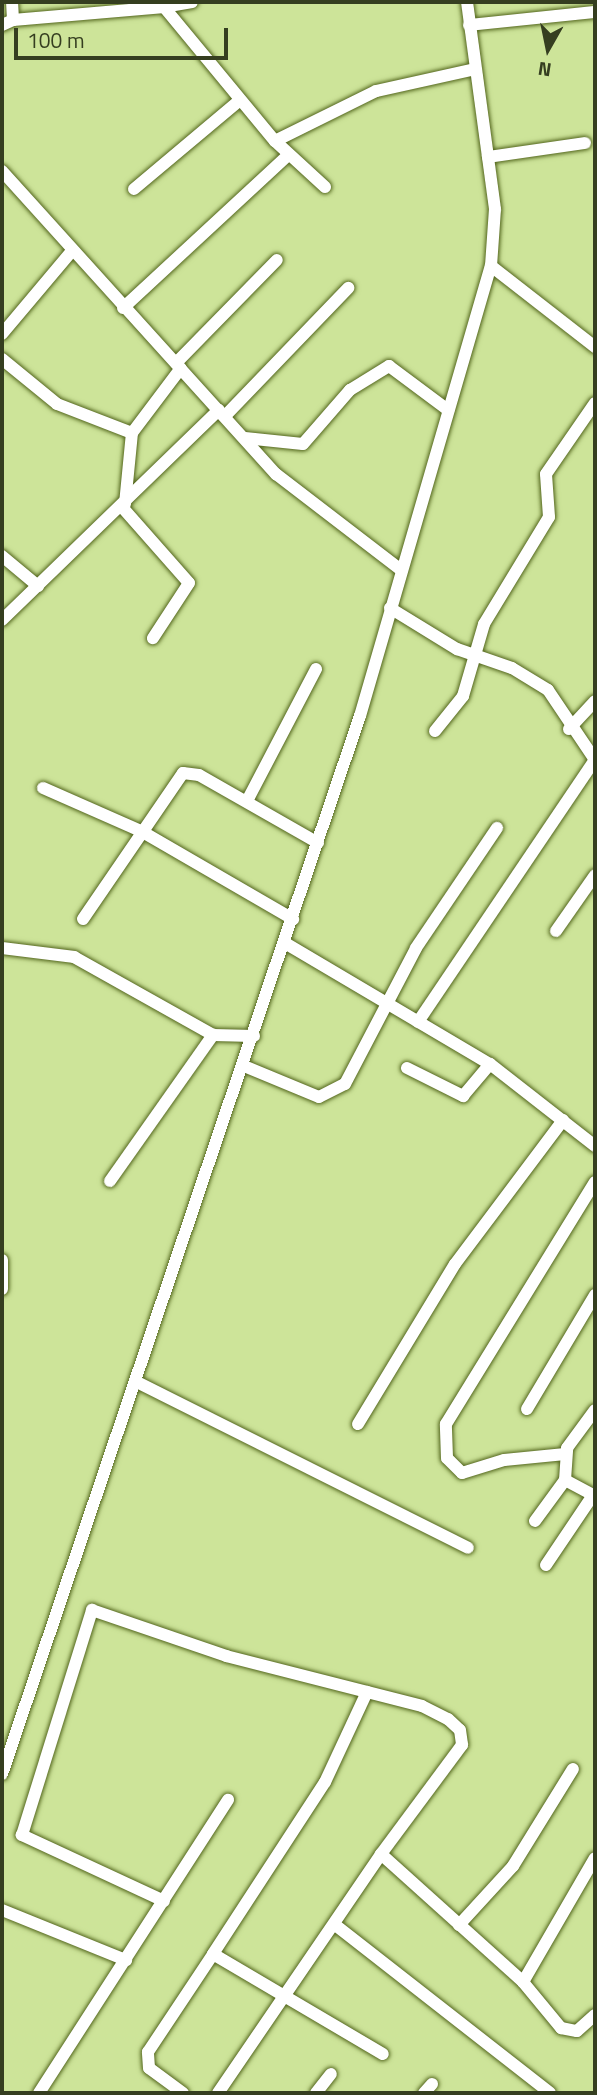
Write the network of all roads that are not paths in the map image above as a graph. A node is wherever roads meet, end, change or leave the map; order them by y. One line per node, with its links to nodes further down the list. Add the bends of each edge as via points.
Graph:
1 (12, 2): 6 (street)
2 (192, 2): 4 (street)
3 (467, 2): 7 (street)
4 (164, 7): 6 (street); 9 (street)
5 (595, 12): 7 (street)
6 (8, 22)
7 (469, 25): 8 (street)
8 (475, 69): 10 (street, via 376,91); 13 (street)
9 (239, 101): 10 (street); 16 (street)
10 (275, 141): 12 (street)
11 (585, 143): 13 (street)
12 (288, 155): 15 (street); 21 (street)
13 (488, 157): 19 (street, via 495,209)
14 (2, 171): 17 (street)
15 (325, 187)
16 (134, 189)
17 (71, 252): 21 (street); 22 (street)
18 (277, 260): 25 (street)
19 (491, 265): 23 (street); 27 (street)
20 (348, 288): 28 (street)
21 (122, 308): 25 (street)
22 (2, 334)
23 (595, 347)
24 (2, 359): 29 (street, via 57,404)
25 (179, 365): 28 (street); 29 (street)
26 (595, 403): 38 (street, via 546,474 549,517 484,624)
27 (448, 410): 30 (street, via 389,366 350,390 303,444); 33 (street)
28 (222, 413): 30 (street); 31 (street)
29 (132, 433): 31 (street)
30 (245, 438): 33 (street, via 276,474)
31 (123, 506): 34 (street); 37 (street, via 189,583)
32 (2, 555): 34 (street)
33 (400, 569): 35 (street)
34 (38, 586): 36 (street)
35 (390, 608): 38 (street); 48 (street)
36 (2, 620)
37 (153, 638)
38 (474, 657): 41 (street, via 512,668 548,690); 42 (street, via 463,696)
39 (316, 669): 45 (street)
40 (595, 701): 41 (street)
41 (569, 729): 43 (street)
42 (435, 731)
43 (595, 760): 56 (street)
44 (43, 789): 47 (street)
45 (247, 801): 47 (street, via 190,771 174,782); 48 (street)
46 (496, 828): 55 (street)
47 (141, 831): 50 (street); 51 (street)
48 (318, 843): 51 (street)
49 (595, 875): 52 (street)
50 (83, 919)
51 (293, 919): 53 (street)
52 (555, 931)
53 (285, 943): 55 (street); 58 (street)
54 (2, 948): 57 (street, via 61,953 96,966)
55 (386, 1003): 56 (street); 60 (street, via 345,1084 331,1095 319,1097)
56 (418, 1022): 59 (street)
57 (213, 1035): 58 (street); 64 (street)
58 (254, 1036): 60 (street)
59 (490, 1064): 61 (street, via 457,1096); 62 (street)
60 (244, 1066): 69 (street)
61 (407, 1068)
62 (562, 1120): 63 (street); 72 (street, via 455,1264)
63 (595, 1146)
64 (110, 1181)
65 (595, 1182): 73 (street, via 446,1424 447,1458 462,1473 504,1460)
66 (2, 1260): 67 (street)
67 (2, 1285)
68 (595, 1295): 70 (street)
69 (137, 1382): 77 (street); 81 (street)
70 (527, 1409)
71 (595, 1409): 73 (street)
72 (358, 1424)
73 (565, 1454): 74 (street)
74 (565, 1480): 75 (street); 76 (street)
75 (594, 1495): 78 (street)
76 (535, 1521)
77 (468, 1548)
78 (546, 1565)
79 (367, 1692): 83 (street, via 422,1706 448,1719 462,1736 453,1760); 86 (street, via 226,1656 95,1610 86,1614 22,1835); 90 (street, via 325,1782)
80 (573, 1769): 89 (street, via 513,1866)
81 (2, 1774)
82 (228, 1800): 86 (street)
83 (381, 1854): 88 (street); 89 (street)
84 (595, 1858): 85 (street)
85 (590, 1879): 92 (street)
86 (164, 1901): 91 (street)
87 (2, 1910): 91 (street)
88 (334, 1924): 93 (street); 101 (street)
89 (459, 1925): 92 (street)
90 (213, 1954): 93 (street); 98 (street, via 148,2052 149,2068)
91 (126, 1960): 97 (street)
92 (523, 1982): 94 (street, via 565,2031 577,2031)
93 (288, 1995): 95 (street); 99 (street)
94 (595, 2015)
95 (383, 2054)
96 (331, 2074): 100 (street)
97 (38, 2093)
98 (183, 2093)
99 (218, 2093)
100 (316, 2093)
101 (550, 2093)

